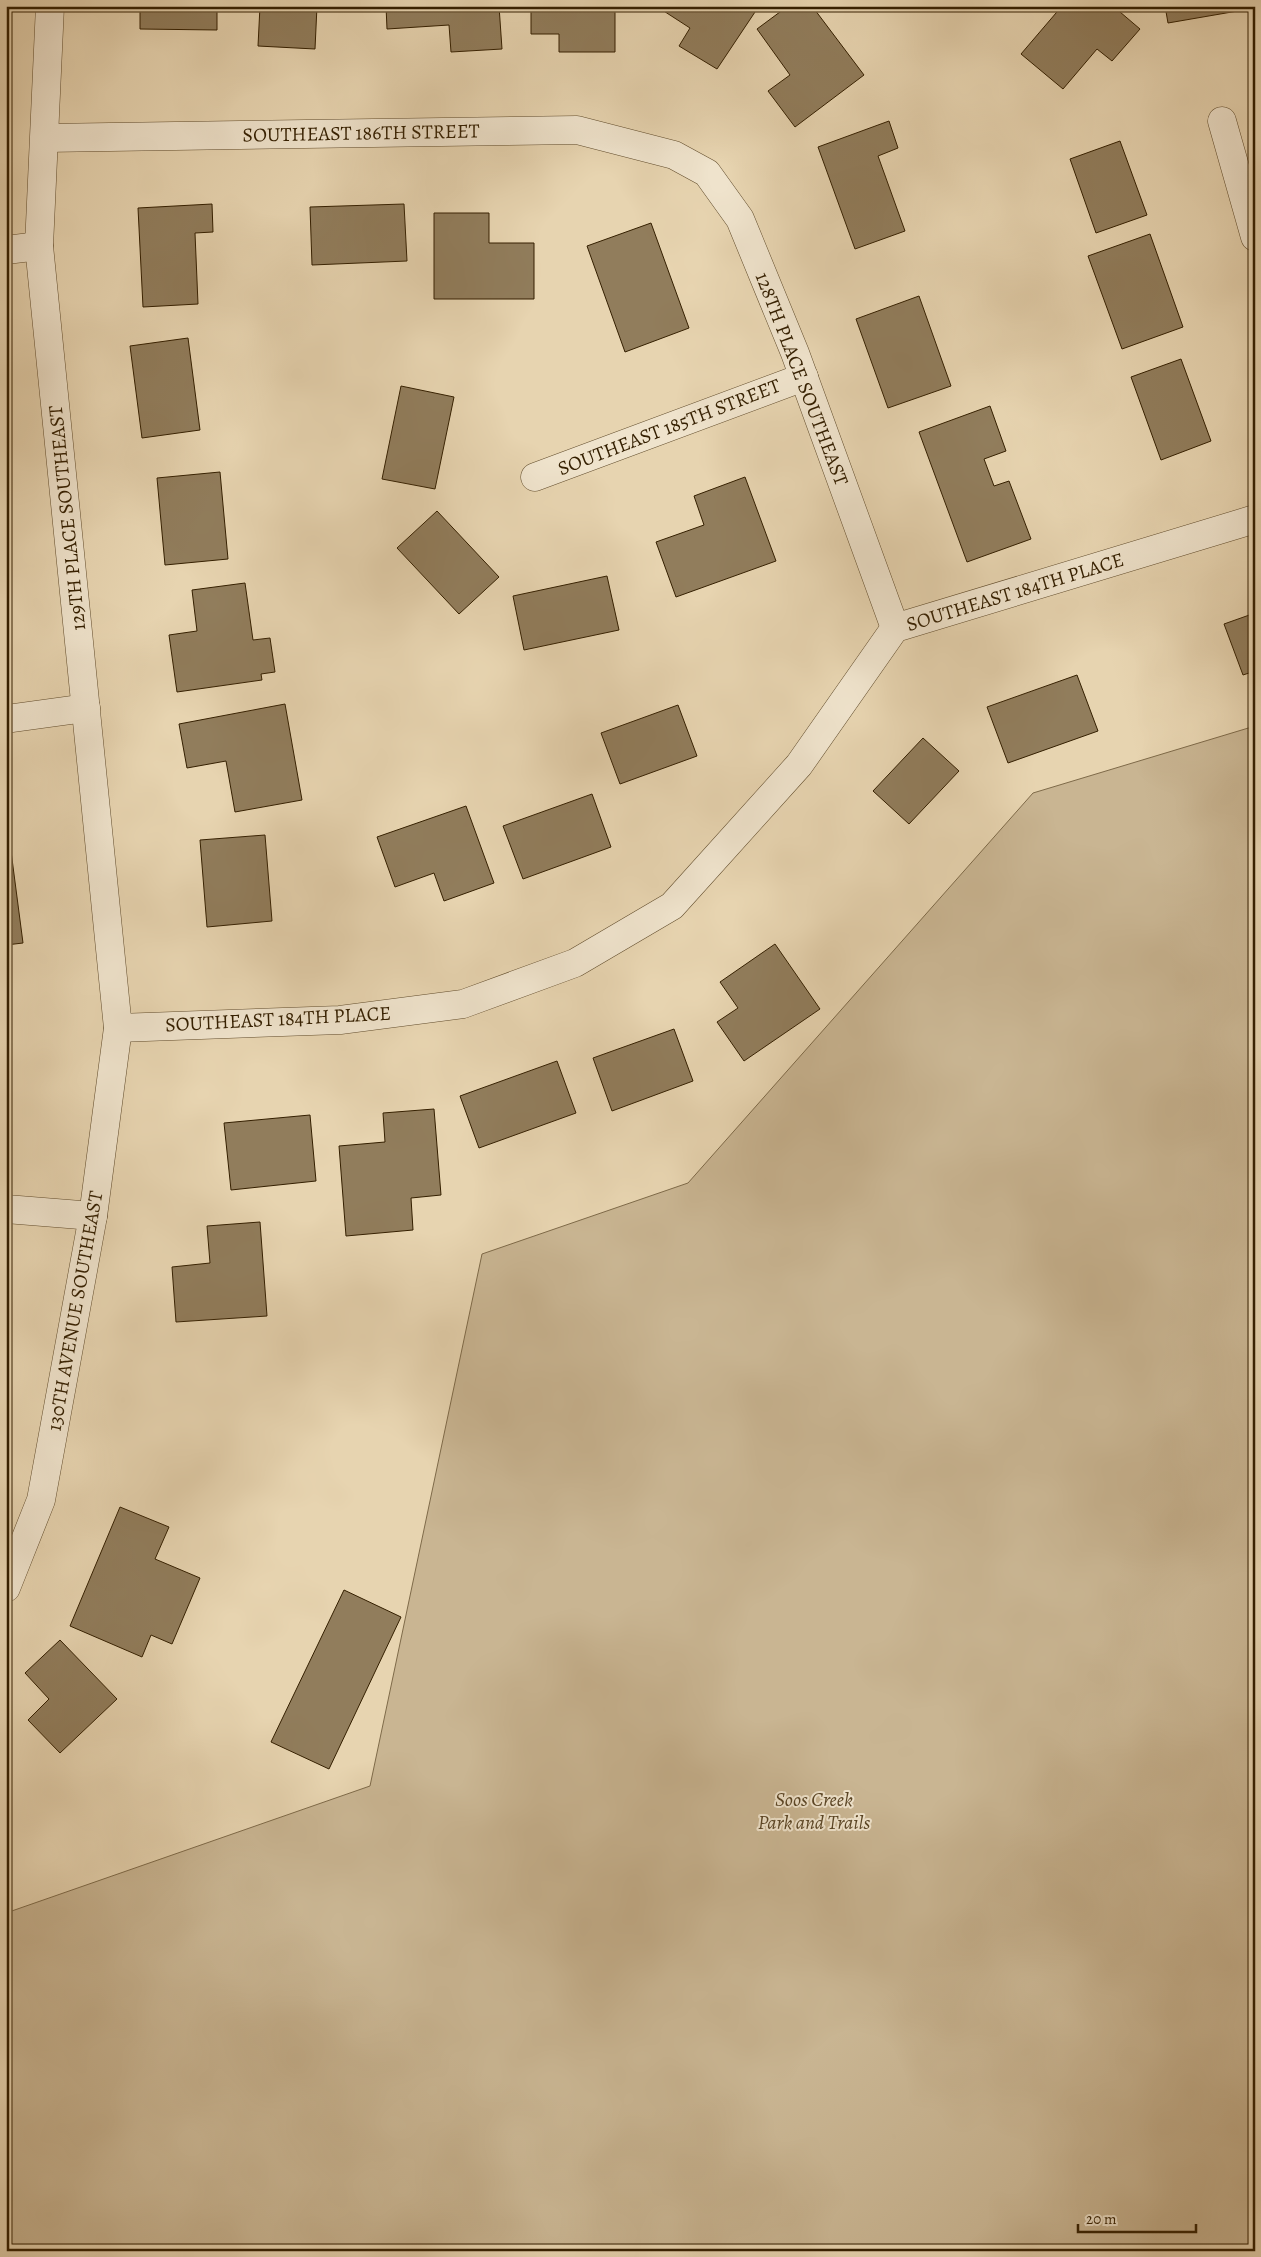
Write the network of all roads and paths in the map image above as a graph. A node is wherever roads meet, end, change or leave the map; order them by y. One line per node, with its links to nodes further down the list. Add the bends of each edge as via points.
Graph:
1 (50, 6): 3 (street, 129TH PLACE SOUTHEAST)
2 (1222, 121): 5 (street)
3 (45, 138): 4 (street, SOUTHEAST 186TH STREET, via 577,130); 6 (street, 129TH PLACE SOUTHEAST)
4 (674, 155): 8 (street, 128TH PLACE SOUTHEAST, via 707,174 740,219)
5 (1255, 237)
6 (39, 246): 7 (street); 12 (street, 129TH PLACE SOUTHEAST)
7 (6, 250)
8 (804, 376): 9 (street, SOUTHEAST 185TH STREET); 11 (street, 128TH PLACE SOUTHEAST)
9 (535, 477)
10 (1255, 519): 11 (street, SOUTHEAST 184TH PLACE)
11 (895, 628): 14 (street, SOUTHEAST 184TH PLACE, via 799,765 672,906 575,963 463,1004 340,1020)
12 (86, 708): 13 (street); 14 (street, 129TH PLACE SOUTHEAST)
13 (6, 719)
14 (118, 1028): 16 (street, 130TH AVENUE SOUTHEAST)
15 (6, 1209): 16 (street)
16 (93, 1216): 17 (street, 130TH AVENUE SOUTHEAST, via 41,1500)
17 (6, 1588)

